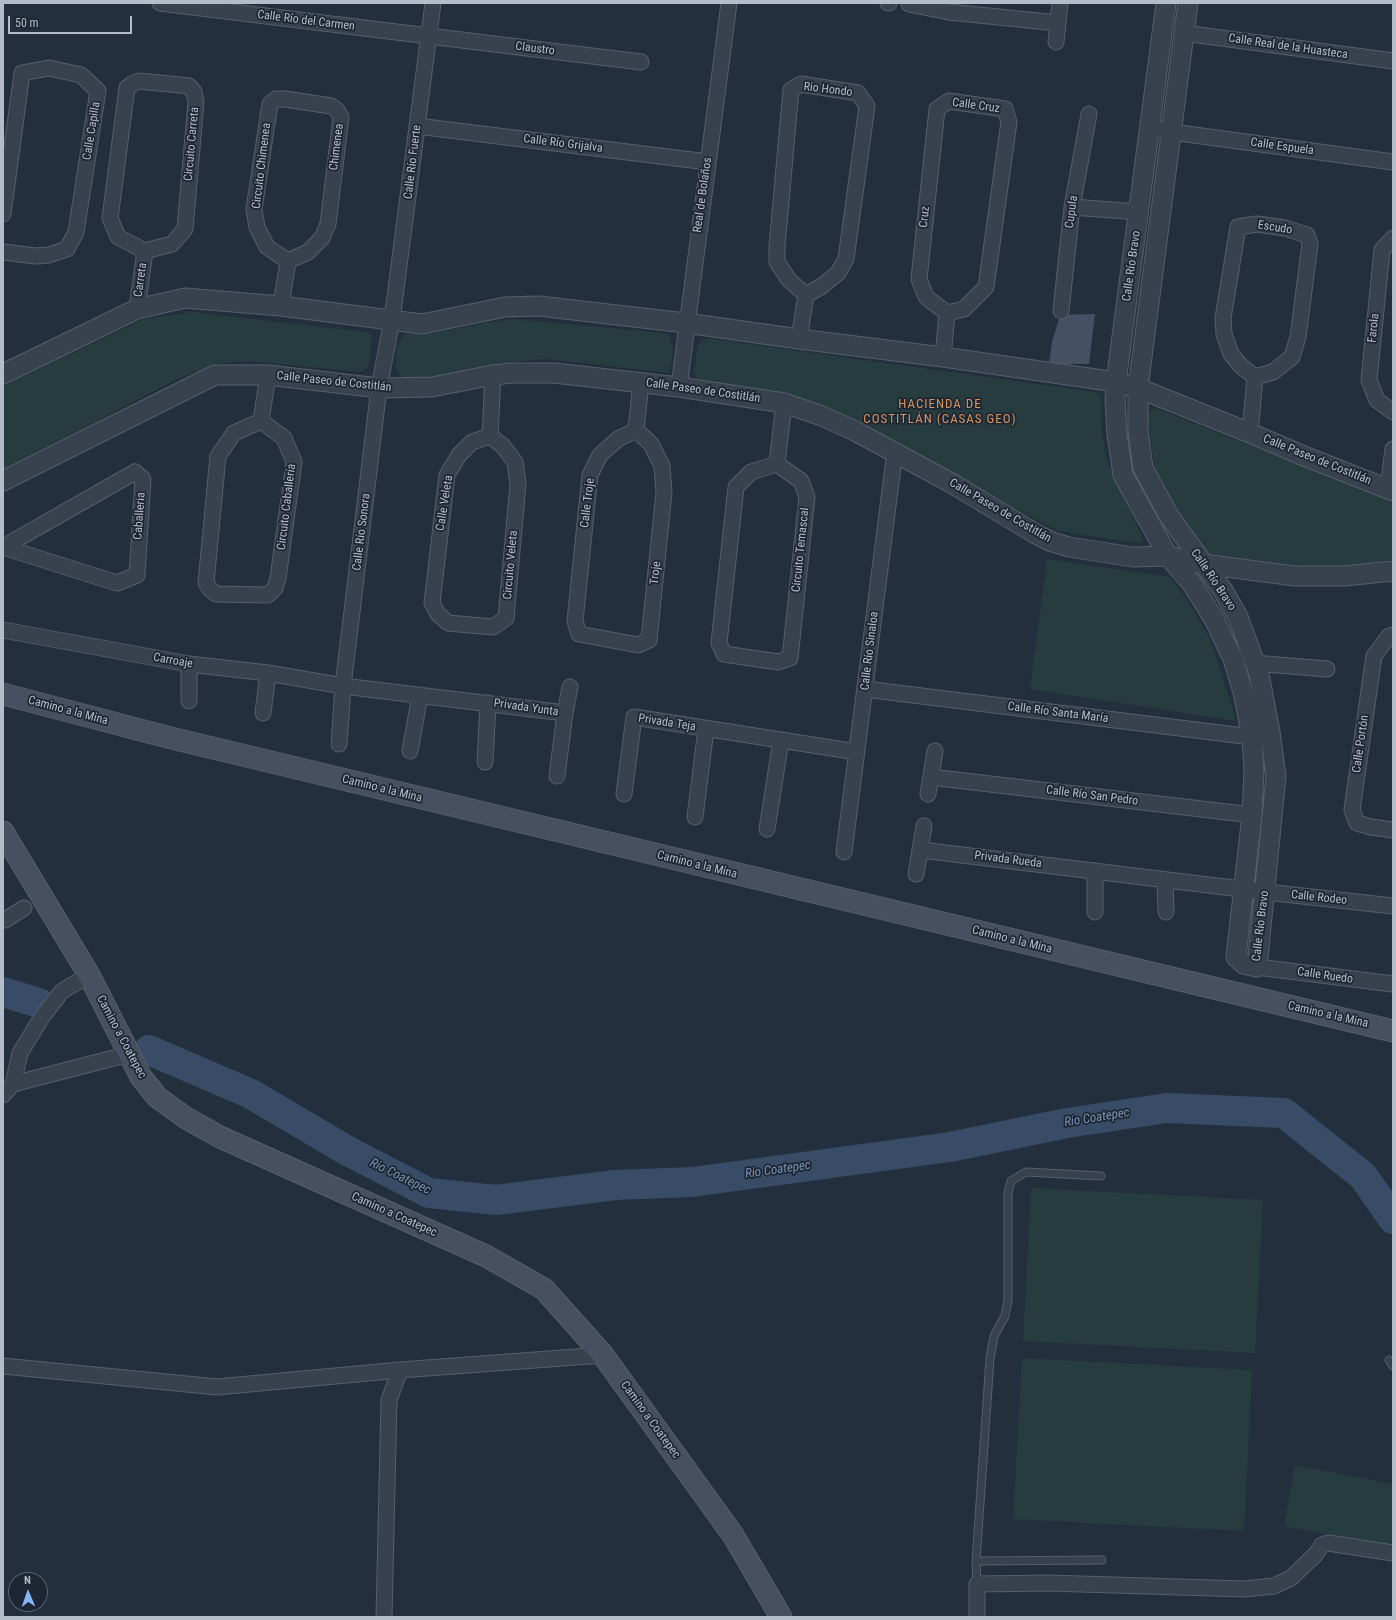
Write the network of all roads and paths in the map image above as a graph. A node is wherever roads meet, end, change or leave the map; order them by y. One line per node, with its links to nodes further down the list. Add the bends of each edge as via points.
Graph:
1 (160, 3): 11 (street, Calle Río del Carmen)
2 (433, 3): 11 (street, Calle Río Fuerte)
3 (729, 3): 21 (street, Real de Bolaños)
4 (1060, 3): 9 (street)
5 (1166, 3): 19 (street, Calle Río Bravo)
6 (1188, 3): 10 (street, Calle Río Bravo)
7 (909, 4): 8 (street)
8 (950, 7): 9 (street)
9 (1058, 23): 12 (street)
10 (1184, 32): 13 (street, Calle Real de la Huasteca); 20 (street, Calle Río Bravo)
11 (429, 35): 14 (street, Claustro); 18 (street, Calle Río Fuerte)
12 (1056, 42)
13 (1393, 61)
14 (641, 62)
15 (276, 100): 29 (street, Circuito Chimenea, via 270,104 254,208 257,227 267,247); 29 (street, Chimenea, via 331,106 341,116 328,224 322,238 308,252)
16 (936, 109): 34 (street, Cruz, via 919,279 926,297); 34 (street, Calle Cruz, via 948,101 1005,109 1009,122 986,286 964,309)
17 (1089, 114): 23 (street, Cupula)
18 (417, 126): 21 (street, Calle Río Grijalva); 35 (street, Calle Río Fuerte)
19 (1150, 127): 20 (street, Calle Espuela); 24 (street, Calle Río Bravo)
20 (1172, 132): 22 (street, Calle Espuela); 47 (street, Calle Río Bravo)
21 (708, 162): 36 (street, Real de Bolaños)
22 (1393, 162)
23 (1072, 207): 24 (street); 33 (street, Cupula)
24 (1139, 212): 44 (street, Calle Río Bravo)
25 (3, 214): 28 (street, Calle Capilla, via 22,73 48,68 81,75 98,91 76,232 67,249 49,255)
26 (1393, 238): 49 (street, Farola, via 1382,250 1369,380 1377,400)
27 (145, 251): 27 (street, Circuito Carreta, via 118,237 110,218 127,88 139,81 189,86 194,92 196,102 185,229 172,244); 32 (street, Carreta)
28 (3, 252)
29 (288, 261): 31 (street)
30 (806, 295): 30 (street, Rio Hondo, via 789,280 778,262 777,246 790,90 800,84 858,93 867,106 846,259 838,273); 37 (street)
31 (281, 306): 32 (street, Calle Paseo de Costitlán, via 185,298); 35 (street, Calle Paseo de Costitlán)
32 (137, 309): 39 (street, Calle Paseo de Costitlán)
33 (1061, 311)
34 (947, 313): 38 (street)
35 (392, 320): 36 (street, Calle Paseo de Costitlán, via 422,324 505,307 539,306); 46 (street, Calle Río Sonora)
36 (686, 323): 37 (street, Calle Paseo de Costitlán); 45 (street, Real de Bolaños)
37 (800, 339): 38 (street, Calle Paseo de Costitlán)
38 (943, 357): 44 (street, Calle Paseo de Costitlán)
39 (3, 374)
40 (268, 375): 46 (street, Calle Paseo de Costitlán); 50 (street); 57 (street, Calle Paseo de Costitlán, via 214,375)
41 (493, 375): 43 (street, Calle Paseo de Costitlán, via 554,373); 46 (street, Calle Paseo de Costitlán, via 432,387); 53 (street)
42 (1255, 377): 42 (street, Escudo, via 1231,354 1224,334 1223,318 1238,227 1257,224 1285,228 1307,235 1310,244 1298,336 1292,357 1273,372); 52 (street)
43 (641, 382): 45 (street, Calle Paseo de Costitlán); 51 (street)
44 (1116, 382): 47 (street, Calle Paseo de Costitlán); 60 (street, Calle Río Bravo, via 1117,434 1123,475)
45 (679, 387): 48 (street, Calle Paseo de Costitlán)
46 (379, 388): 71 (street, Calle Río Sonora)
47 (1138, 388): 52 (street, Calle Paseo de Costitlán); 61 (street, Calle Río Bravo, via 1138,431 1143,468 1169,516)
48 (784, 403): 55 (street, Calle Paseo de Costitlán, via 822,416); 56 (street)
49 (1393, 412)
50 (261, 421): 50 (street, Circuito Caballería, via 284,438 294,462 278,578 275,588 268,595 216,594 206,583 218,456 234,433)
51 (636, 430): 64 (street, Calle Troje, via 618,439 600,455 590,475); 64 (street, Troje, via 651,444 662,466 664,492 649,640 638,645 579,634)
52 (1250, 433): 58 (street, Calle Paseo de Costitlán)
53 (490, 436): 63 (street, Calle Veleta, via 472,442 459,455 448,475); 63 (street, Circuito Veleta, via 503,446 515,462 518,484 506,618 493,627 448,623 438,614)
54 (1393, 448): 58 (street)
55 (895, 451): 60 (street, Calle Paseo de Costitlán, via 1052,542 1133,557); 73 (street, Calle Río Sinaloa)
56 (777, 464): 56 (street, Circuito Temascal, via 801,481 807,498 790,658 778,662 724,654 719,643 736,487 751,472)
57 (3, 481)
58 (1391, 490)
59 (3, 547): 59 (street, Caballeria, via 118,583 136,575 143,479 134,472)
60 (1168, 556): 61 (street, Calle Paseo de Costitlán); 81 (street, Calle Río Bravo, via 1192,584 1214,619 1243,692)
61 (1202, 564): 62 (street, Calle Paseo de Costitlán, via 1296,576); 67 (street, Calle Río Bravo, via 1238,617)
62 (1393, 572)
63 (432, 603)
64 (575, 621)
65 (3, 630): 68 (street, Carroaje)
66 (1393, 635): 96 (street, Calle Portón, via 1389,636 1374,656 1352,810 1357,823)
67 (1254, 663): 69 (street); 104 (street, Calle Río Bravo, via 1259,674 1276,776)
68 (189, 664): 70 (street, Carroaje); 76 (street)
69 (1328, 669)
70 (268, 673): 71 (street, Carroaje); 78 (street)
71 (344, 686): 75 (street, Privada Yunta); 83 (street, Calle Río Sonora)
72 (570, 687): 79 (street, Privada Yunta)
73 (865, 689): 81 (street, Calle Río Santa María); 86 (street, Calle Río Sinaloa)
74 (3, 694): 113 (main road, Camino a la Mina, via 182,741)
75 (420, 695): 77 (street, Privada Yunta); 85 (street)
76 (188, 701)
77 (488, 703): 79 (street, Privada Yunta); 87 (street, Privada Yunta)
78 (263, 713)
79 (565, 713): 88 (street, Privada Yunta)
80 (706, 729): 82 (street, Privada Teja); 90 (street, Privada Teja, via 634,717); 93 (street, Privada Teja)
81 (1252, 737): 92 (street, Calle Río Bravo)
82 (781, 740): 86 (street, Privada Teja); 95 (street)
83 (339, 744)
84 (935, 750): 89 (street)
85 (410, 751)
86 (857, 752): 99 (street, Calle Río Sinaloa)
87 (485, 762)
88 (556, 776)
89 (931, 777): 91 (street); 92 (street, Calle Río San Pedro)
90 (624, 794)
91 (928, 794)
92 (1252, 816): 103 (street, Calle Río Bravo)
93 (695, 817)
94 (924, 826): 98 (street)
95 (767, 829)
96 (1393, 830)
97 (3, 832): 111 (main road, Camino a Coatepec)
98 (921, 850): 100 (street, Privada Rueda); 101 (street)
99 (844, 852)
100 (1095, 871): 102 (street, Privada Rueda); 107 (street)
101 (916, 874)
102 (1165, 880): 103 (street, Privada Rueda); 108 (street)
103 (1244, 889): 104 (street, Calle Rodeo); 110 (street, Calle Río Bravo, via 1236,957 1244,964)
104 (1266, 892): 105 (street, Calle Rodeo); 110 (street, Calle Río Bravo)
105 (1393, 906)
106 (24, 908): 109 (street)
107 (1095, 912)
108 (1166, 912)
109 (3, 920)
110 (1257, 966): 112 (street, Calle Ruedo)
111 (89, 975): 114 (main road, Camino a Coatepec); 115 (street, via 62,992 42,1017 20,1053)
112 (1393, 984)
113 (1393, 1031)
114 (129, 1054): 115 (street); 118 (main road, Camino a Coatepec, via 141,1077 157,1097 186,1118 220,1137 486,1256 544,1289)
115 (13, 1084): 116 (street)
116 (3, 1095)
117 (1101, 1176): 123 (lane, via 1026,1172 1010,1181 1008,1300 1005,1316 994,1336 990,1359)
118 (603, 1355): 120 (street); 126 (main road, Camino a Coatepec, via 733,1535)
119 (3, 1366): 120 (street, via 217,1387)
120 (400, 1370): 125 (street, via 389,1400)
121 (1393, 1553): 124 (street, via 1328,1543 1322,1545 1291,1578 1274,1586 1245,1589 1048,1583)
122 (1102, 1560): 123 (lane)
123 (976, 1562): 124 (lane)
124 (976, 1584): 127 (street)
125 (384, 1617)
126 (781, 1617)
127 (977, 1617)

